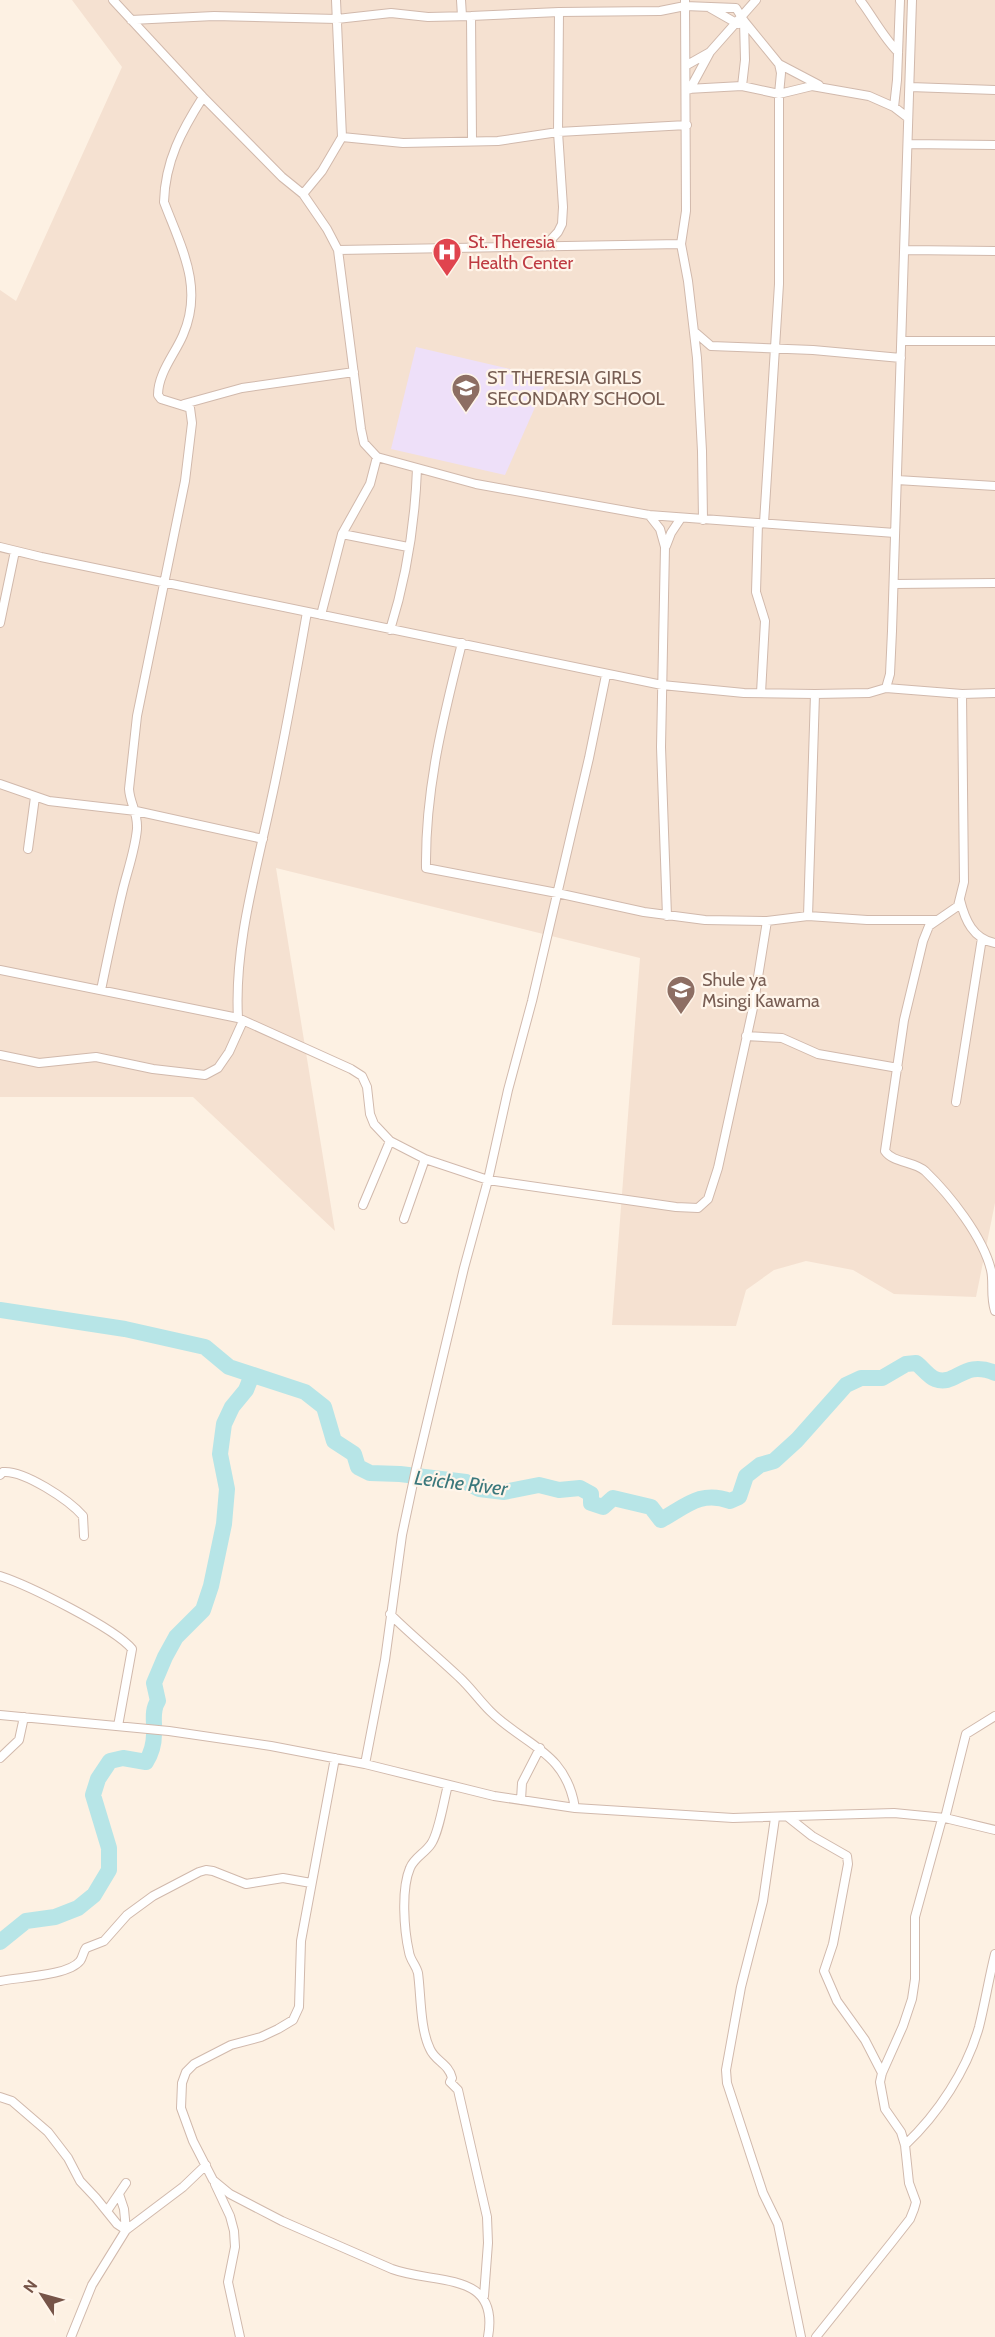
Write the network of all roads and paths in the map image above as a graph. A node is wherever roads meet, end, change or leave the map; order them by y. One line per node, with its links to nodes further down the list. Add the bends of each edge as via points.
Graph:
1 (113, 0): 15 (street)
2 (336, 0): 14 (street)
3 (461, 0): 12 (street)
4 (756, 0): 16 (street)
5 (860, 0): 18 (street)
6 (900, 0): 18 (street)
7 (912, 0): 23 (street)
8 (685, 3): 10 (street); 11 (street, via 660,11); 20 (street)
9 (735, 4): 10 (street); 16 (street)
10 (707, 6): 16 (street)
11 (560, 12): 13 (street); 31 (street)
12 (462, 15): 13 (street); 14 (street, via 391,13)
13 (471, 16): 33 (street)
14 (337, 19): 15 (street, via 214,16); 32 (street)
15 (131, 20): 27 (street)
16 (741, 22): 17 (street); 19 (street); 21 (street, via 745,60)
17 (710, 52): 20 (street); 24 (street)
18 (898, 52): 28 (street)
19 (779, 64): 22 (street); 26 (street)
20 (687, 65): 24 (street)
21 (742, 86): 24 (street); 26 (street)
22 (823, 87): 26 (street, via 808,86); 28 (street, via 869,96)
23 (910, 87): 25 (street); 29 (street)
24 (688, 89): 30 (street)
25 (995, 90)
26 (780, 94): 46 (street, via 781,231)
27 (203, 97): 36 (street); 50 (street, via 172,152 164,202 193,295 188,324 162,377 158,395)
28 (894, 107): 29 (street)
29 (907, 117): 34 (street)
30 (687, 125): 31 (street); 37 (street, via 686,211)
31 (558, 132): 33 (street, via 498,141); 38 (street, via 562,224)
32 (342, 137): 33 (street, via 404,143); 36 (street)
33 (472, 140)
34 (908, 144): 35 (street); 40 (street)
35 (995, 146)
36 (303, 195): 39 (street)
37 (681, 244): 38 (street); 42 (street)
38 (545, 245): 39 (street)
39 (338, 250): 49 (street)
40 (906, 250): 41 (street); 43 (street)
41 (995, 251)
42 (695, 331): 45 (street); 47 (street)
43 (902, 341): 44 (street); 48 (street)
44 (995, 341)
45 (711, 346): 46 (street); 47 (street)
46 (776, 349): 48 (street); 58 (street)
47 (697, 358): 57 (street)
48 (901, 358): 53 (street)
49 (354, 372): 50 (street, via 242,388); 51 (street, via 364,444)
50 (184, 404): 65 (street, via 190,408 192,423 182,499)
51 (376, 457): 52 (street); 60 (street, via 370,484)
52 (417, 469): 55 (street, via 476,484); 63 (street)
53 (897, 480): 54 (street); 59 (street)
54 (995, 486)
55 (649, 515): 56 (street); 62 (street, via 660,529)
56 (681, 518): 57 (street); 62 (street)
57 (703, 520): 58 (street)
58 (761, 523): 59 (street); 76 (street, via 756,592 765,621)
59 (895, 533): 67 (street)
60 (342, 534): 63 (street); 69 (street)
61 (0, 547): 64 (street)
62 (665, 547): 74 (street)
63 (408, 548): 71 (street)
64 (15, 551): 65 (street); 70 (street)
65 (164, 581): 68 (street); 82 (street, via 134,741 129,789)
66 (995, 583): 67 (street)
67 (894, 584): 75 (street)
68 (307, 612): 69 (street); 83 (street)
69 (321, 615): 71 (street)
70 (0, 623)
71 (390, 630): 72 (street)
72 (462, 643): 73 (street); 85 (street, via 434,761 426,825 426,868)
73 (606, 675): 74 (street); 85 (street)
74 (662, 685): 76 (street); 87 (street)
75 (886, 688): 78 (street, via 869,693); 79 (street)
76 (761, 693): 78 (street)
77 (995, 693): 79 (street)
78 (815, 694): 88 (street)
79 (962, 694): 86 (street, via 964,882)
80 (0, 784): 81 (street)
81 (35, 797): 82 (street); 84 (street)
82 (136, 811): 83 (street); 94 (street, via 133,855)
83 (263, 839): 95 (street, via 239,963)
84 (28, 849)
85 (557, 893): 87 (street); 102 (street)
86 (960, 900): 89 (street, via 952,912); 91 (street, via 969,925)
87 (667, 916): 90 (street)
88 (808, 916): 89 (street); 90 (street)
89 (936, 920): 98 (street, via 923,941 904,1020)
90 (766, 921): 96 (street)
91 (982, 938): 92 (street); 99 (street)
92 (995, 943)
93 (0, 970): 94 (street)
94 (101, 990): 95 (street)
95 (240, 1020): 97 (street, via 229,1052 218,1068 205,1075 96,1057 39,1063); 100 (street, via 362,1076 368,1087 374,1124)
96 (746, 1036): 98 (street, via 782,1038 818,1054); 102 (street, via 718,1168 708,1199 698,1208)
97 (0, 1055)
98 (898, 1068): 105 (street, via 885,1151 925,1171 978,1236 992,1274)
99 (956, 1102)
100 (390, 1142): 101 (street); 103 (street)
101 (425, 1159): 102 (street); 104 (street)
102 (488, 1180): 109 (street, via 416,1469)
103 (363, 1205)
104 (404, 1219)
105 (995, 1311)
106 (0, 1475): 107 (street, via 17,1473 77,1508 83,1516)
107 (84, 1536)
108 (0, 1576): 113 (street, via 126,1641 132,1649)
109 (390, 1614): 114 (street, via 460,1677 491,1711); 117 (street)
110 (0, 1715): 112 (street)
111 (995, 1716): 123 (street, via 966,1734)
112 (24, 1717): 113 (street); 115 (street, via 19,1740)
113 (118, 1726): 116 (street)
114 (540, 1748): 119 (street, via 522,1783); 120 (street, via 564,1774)
115 (0, 1758)
116 (335, 1758): 117 (street); 125 (street)
117 (365, 1764): 118 (street)
118 (448, 1785): 119 (street); 137 (street, via 434,1838 412,1864 406,1878 406,1932 409,1956 418,1973 427,2042 435,2057 449,2068 450,2082 458,2090 485,2201 488,2242)
119 (521, 1800): 120 (street)
120 (575, 1808): 122 (street)
121 (788, 1817): 122 (street); 123 (street, via 871,1812); 128 (street, via 847,1856 824,1971 837,2001 865,2040)
122 (775, 1818): 141 (street, via 763,1901 741,1987 726,2070 763,2193 778,2224)
123 (944, 1819): 124 (street); 128 (street, via 915,1917 912,2000)
124 (995, 1830)
125 (311, 1883): 127 (street, via 283,1878 246,1884 213,1871 199,1872 140,1904 104,1941 86,1948 81,1960 71,1967); 131 (street, via 300,1952 299,2007 293,2020 261,2037 205,2057 186,2072 181,2108)
126 (995, 1954): 130 (street, via 979,2028 965,2063 942,2101)
127 (0, 1980)
128 (882, 2073): 130 (street, via 885,2109)
129 (0, 2097): 135 (street, via 12,2101 48,2132 80,2181)
130 (905, 2145): 142 (street, via 915,2209)
131 (206, 2165): 132 (street); 136 (street)
132 (213, 2180): 137 (street, via 255,2208 367,2259 408,2275 456,2282); 139 (street, via 234,2231 228,2282)
133 (126, 2183): 134 (street)
134 (119, 2194): 135 (street); 136 (street)
135 (107, 2211): 136 (street)
136 (126, 2230): 138 (street, via 92,2285)
137 (484, 2296): 140 (street, via 491,2315)
138 (70, 2337)
139 (240, 2337)
140 (488, 2337)
141 (801, 2337)
142 (816, 2337)

